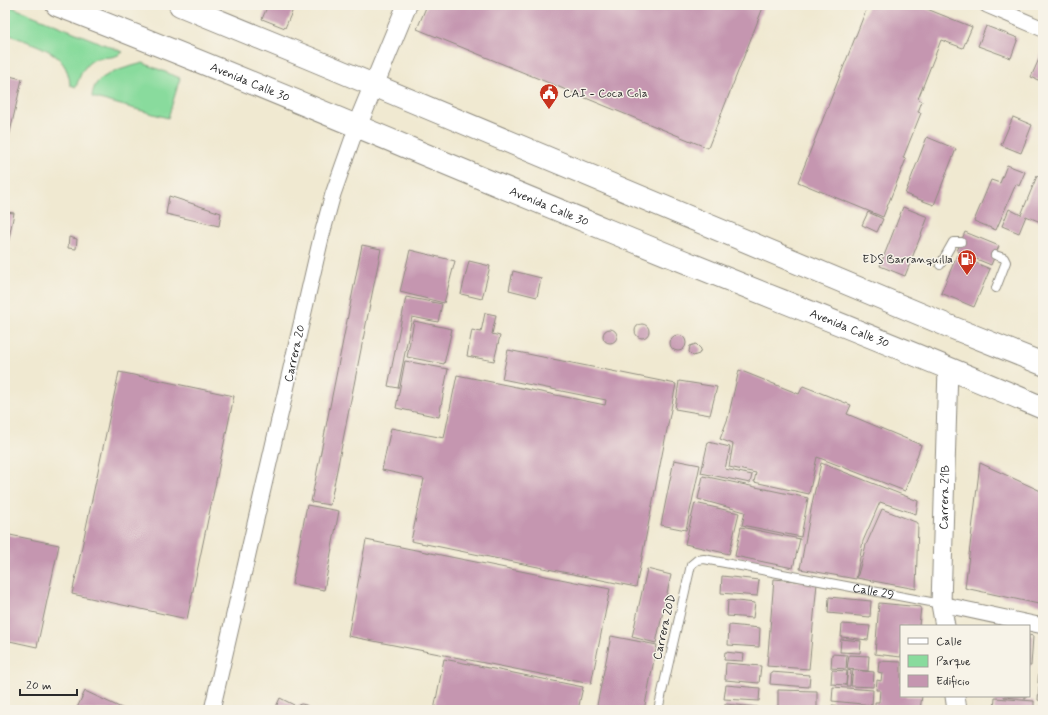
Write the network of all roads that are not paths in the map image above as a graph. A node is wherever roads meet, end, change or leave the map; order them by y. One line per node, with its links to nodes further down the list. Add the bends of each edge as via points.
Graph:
1 (57, 5): 7 (highway, Avenida Calle 30, via 164,46)
2 (180, 5): 6 (highway)
3 (407, 5): 6 (street, Carrera 20)
4 (987, 5): 5 (street)
5 (1043, 29)
6 (373, 85): 7 (street, Carrera 20); 12 (highway)
7 (357, 126): 13 (highway, Avenida Calle 30); 20 (street, Carrera 20, via 333,194 321,238)
8 (961, 242): 10 (lane, via 953,242)
9 (995, 255): 11 (lane, via 1004,258 1006,262)
10 (940, 265)
11 (996, 288)
12 (1043, 364)
13 (948, 368): 14 (highway, Avenida Calle 30); 16 (street, Carrera 21B)
14 (1043, 408)
15 (704, 559): 16 (lane, Calle 29); 21 (lane, Carrera 20D, via 697,560 691,565)
16 (941, 604): 17 (street, Carrera 21B); 18 (street, Calle 29)
17 (945, 625)
18 (1043, 626)
19 (955, 697): 22 (street)
20 (212, 710)
21 (658, 710)
22 (957, 710)

